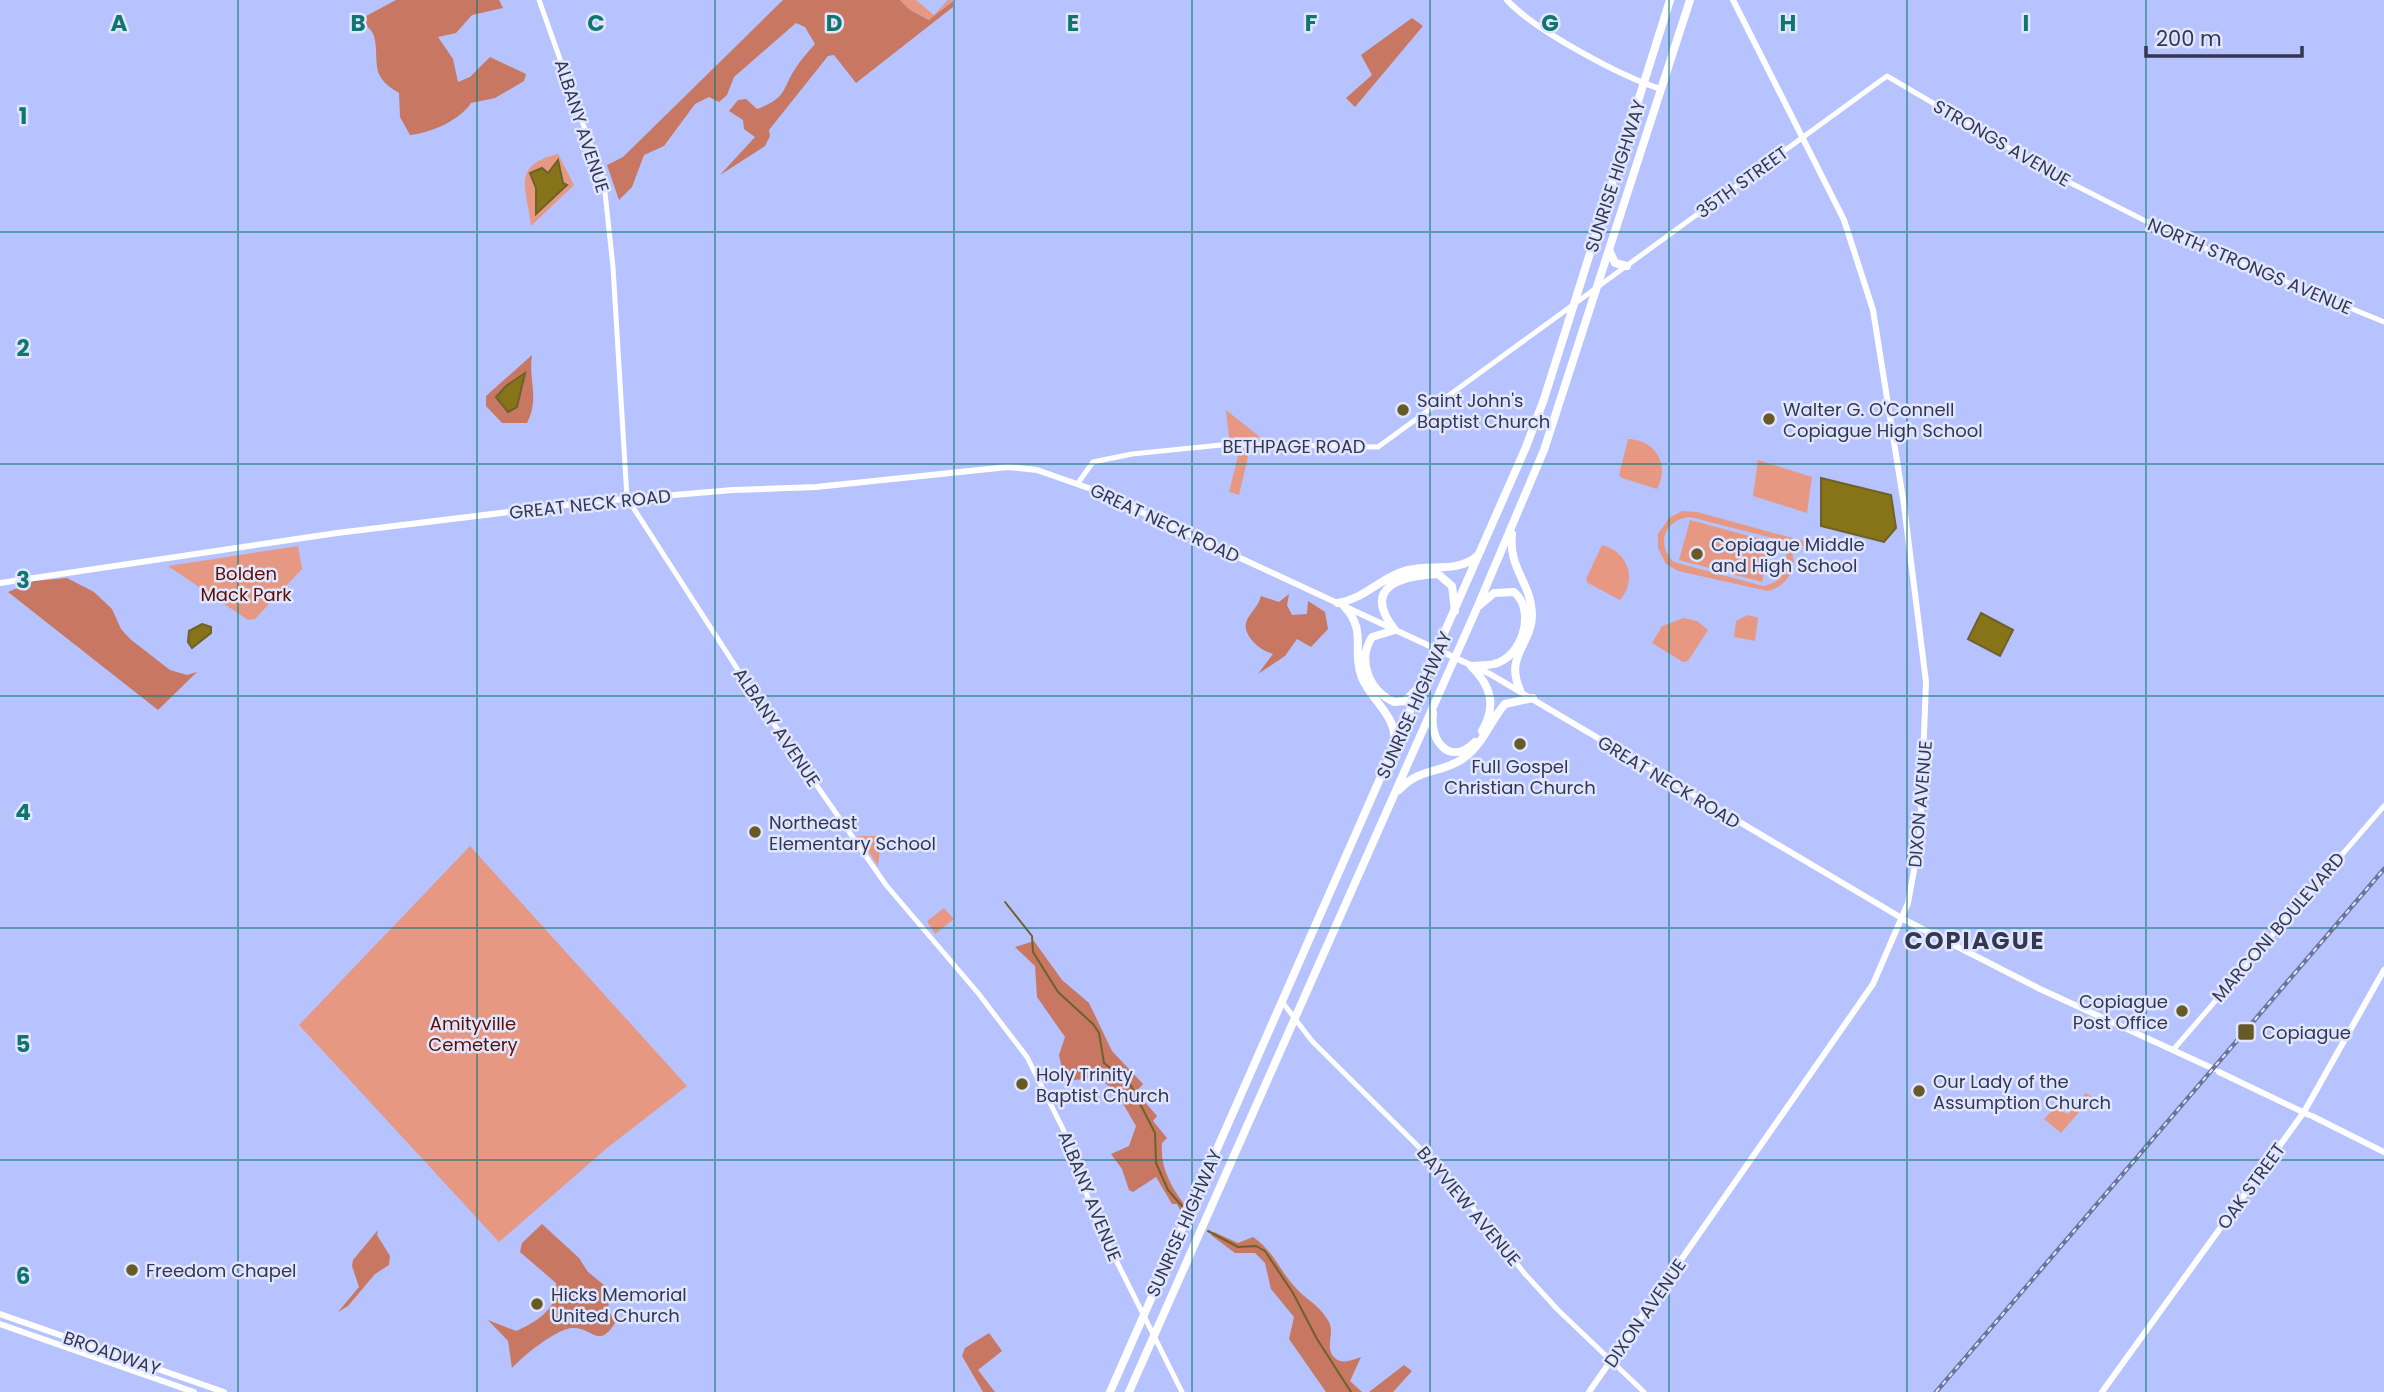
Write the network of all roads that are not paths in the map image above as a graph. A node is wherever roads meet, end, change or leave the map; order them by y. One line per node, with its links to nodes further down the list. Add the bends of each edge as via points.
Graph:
1 (539, 0): 17 (street, ALBANY AVENUE, via 604,183)
2 (1507, 0): 7 (main road, via 1562,40)
3 (1671, 0): 7 (highway, SUNRISE HIGHWAY)
4 (1733, 0): 9 (main road, DIXON AVENUE)
5 (1690, 2): 8 (highway, SUNRISE HIGHWAY)
6 (1887, 76): 9 (street, 35TH STREET); 10 (street, STRONGS AVENUE)
7 (1645, 84): 8 (main road); 14 (highway, SUNRISE HIGHWAY)
8 (1661, 89): 11 (highway, SUNRISE HIGHWAY)
9 (1802, 138): 12 (street, 35TH STREET); 33 (main road, DIXON AVENUE, via 1844,220 1873,310 1911,556 1926,682 1926,722 1920,838)
10 (2118, 207): 15 (street, NORTH STRONGS AVENUE, via 2175,236)
11 (1609, 251): 12 (highway, via 1615,263); 13 (highway, SUNRISE HIGHWAY)
12 (1627, 266): 13 (street, 35TH STREET)
13 (1597, 289): 14 (street, BETHPAGE ROAD); 18 (highway, SUNRISE HIGHWAY, via 1544,450)
14 (1574, 306): 16 (street, BETHPAGE ROAD, via 1378,447 1231,444 1132,454 1093,462); 19 (highway, SUNRISE HIGHWAY, via 1540,411)
15 (2384, 322)
16 (1078, 483): 17 (main road, GREAT NECK ROAD, via 1037,470 1008,467 816,487); 21 (main road, GREAT NECK ROAD)
17 (627, 498): 20 (main road, GREAT NECK ROAD, via 337,533); 41 (street, ALBANY AVENUE, via 756,698 886,885 1027,1057 1064,1130 1096,1220)
18 (1513, 524): 22 (highway, SUNRISE HIGHWAY); 27 (highway, via 1513,563 1533,610 1513,669)
19 (1483, 548): 21 (highway, via 1468,564 1408,569); 23 (highway, SUNRISE HIGHWAY)
20 (0, 583)
21 (1341, 604): 24 (main road, GREAT NECK ROAD); 30 (highway, via 1359,625 1361,675 1394,727)
22 (1477, 608): 25 (highway, via 1504,590 1523,599 1527,611 1520,637 1505,658 1495,664); 29 (highway, SUNRISE HIGHWAY)
23 (1455, 614): 24 (highway, via 1447,579 1438,574 1413,575 1387,586 1382,597 1386,618); 26 (highway, SUNRISE HIGHWAY)
24 (1395, 630): 25 (main road, GREAT NECK ROAD); 26 (highway, via 1372,637 1367,645 1367,674 1374,688 1394,702 1405,701)
25 (1471, 666): 27 (main road, GREAT NECK ROAD); 29 (highway, via 1490,690 1491,706 1487,723 1472,745 1454,752 1436,740)
26 (1424, 680): 30 (highway, SUNRISE HIGHWAY)
27 (1520, 690): 28 (main road, GREAT NECK ROAD)
28 (1533, 698): 31 (highway, via 1506,705 1477,748 1460,761 1409,778); 33 (main road, GREAT NECK ROAD)
29 (1434, 703): 31 (highway, SUNRISE HIGHWAY)
30 (1392, 755): 35 (highway, SUNRISE HIGHWAY)
31 (1392, 797): 36 (highway, SUNRISE HIGHWAY)
32 (2384, 806): 37 (street, MARCONI BOULEVARD)
33 (1902, 919): 37 (main road, GREAT NECK ROAD); 48 (main road, DIXON AVENUE, via 1873,984)
34 (2384, 970): 38 (main road, OAK STREET)
35 (1283, 1003): 36 (street, BAYVIEW AVENUE); 41 (highway, SUNRISE HIGHWAY)
36 (1294, 1020): 43 (highway, SUNRISE HIGHWAY); 48 (street, BAYVIEW AVENUE, via 1446,1174 1525,1274)
37 (2173, 1050): 38 (main road, GREAT NECK ROAD)
38 (2308, 1115): 39 (main road, GREAT NECK ROAD); 56 (main road, OAK STREET)
39 (2384, 1152)
40 (0, 1314): 45 (main road, BROADWAY)
41 (1144, 1314): 43 (street, ALBANY AVENUE); 51 (highway, SUNRISE HIGHWAY)
42 (0, 1324): 44 (main road, BROADWAY)
43 (1154, 1335): 52 (highway, SUNRISE HIGHWAY); 53 (street, ALBANY AVENUE)
44 (46, 1340): 45 (main road, via 54,1338 77,1347); 46 (main road, BROADWAY)
45 (85, 1343): 47 (main road, BROADWAY)
46 (82, 1353): 47 (main road, via 90,1349 112,1357); 49 (main road, BROADWAY)
47 (116, 1354): 50 (main road, BROADWAY)
48 (1612, 1360): 54 (main road, DIXON AVENUE); 55 (street, BAYVIEW AVENUE)
49 (194, 1392)
50 (224, 1392)
51 (1110, 1392)
52 (1129, 1392)
53 (1182, 1392)
54 (1589, 1392)
55 (1644, 1392)
56 (2102, 1392)

